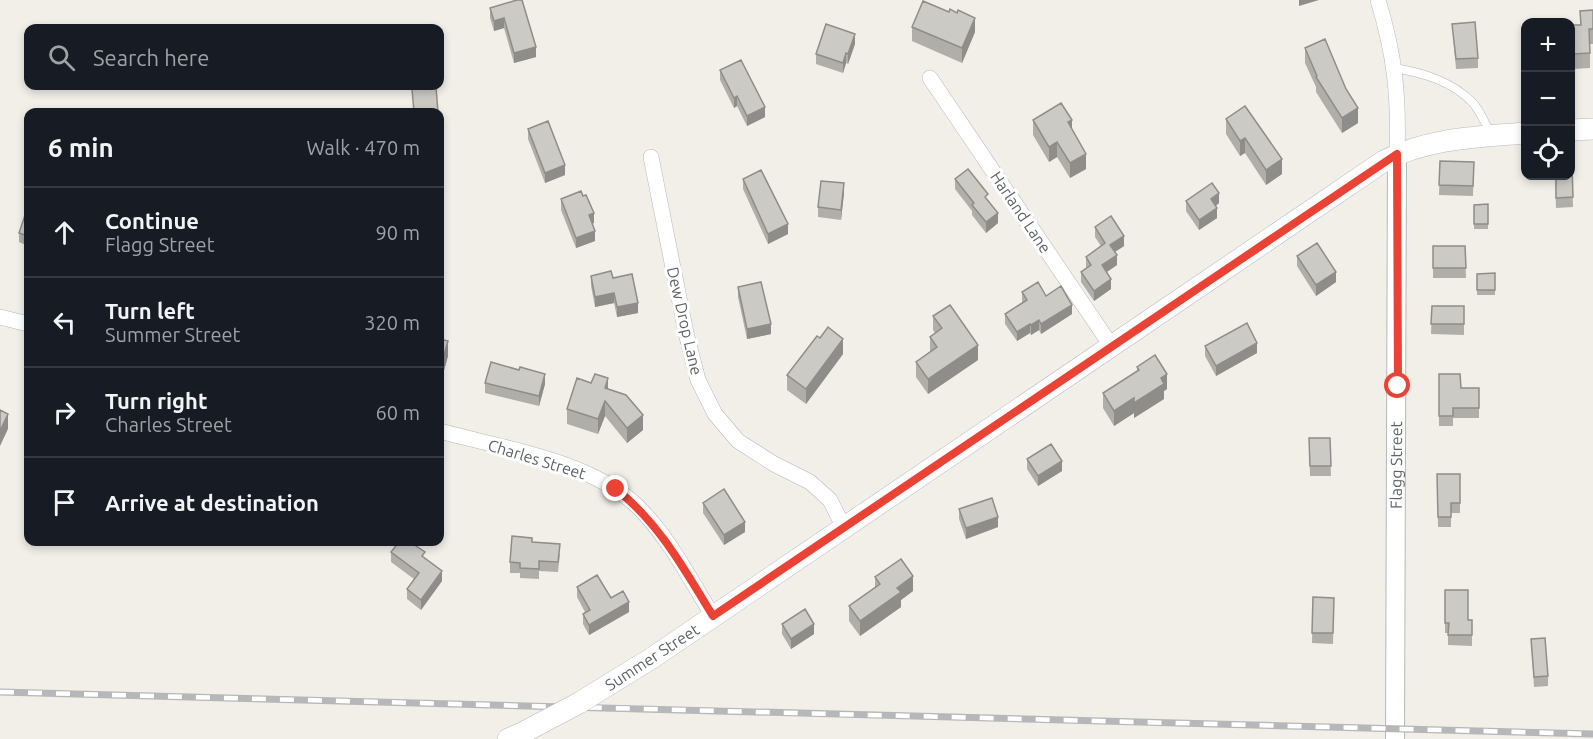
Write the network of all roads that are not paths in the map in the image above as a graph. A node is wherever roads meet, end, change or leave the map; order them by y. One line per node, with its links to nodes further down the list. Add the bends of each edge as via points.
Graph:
1 (1378, 0): 2 (street)
2 (1395, 68): 7 (lane, via 1426,74 1454,89 1473,104); 8 (street)
3 (930, 78): 12 (street, Harland Lane)
4 (1593, 129): 5 (main road)
5 (1575, 130)
6 (1521, 134): 7 (main road, Summer Street)
7 (1492, 136): 8 (main road, Summer Street, via 1434,143)
8 (1397, 154): 12 (main road, Summer Street); 17 (street, Flagg Street)
9 (651, 157): 14 (street, Dew Drop Lane, via 691,352 698,380 715,414 738,441 810,482 830,500)
10 (0, 316): 11 (street)
11 (24, 323)
12 (1112, 347): 14 (main road, Summer Street)
13 (444, 432): 15 (street, Charles Street, via 552,461 616,489 635,504 666,540)
14 (844, 528): 15 (main road, Summer Street)
15 (713, 616): 16 (main road, Summer Street, bridge, via 591,696)
16 (516, 735)
17 (1395, 739)

